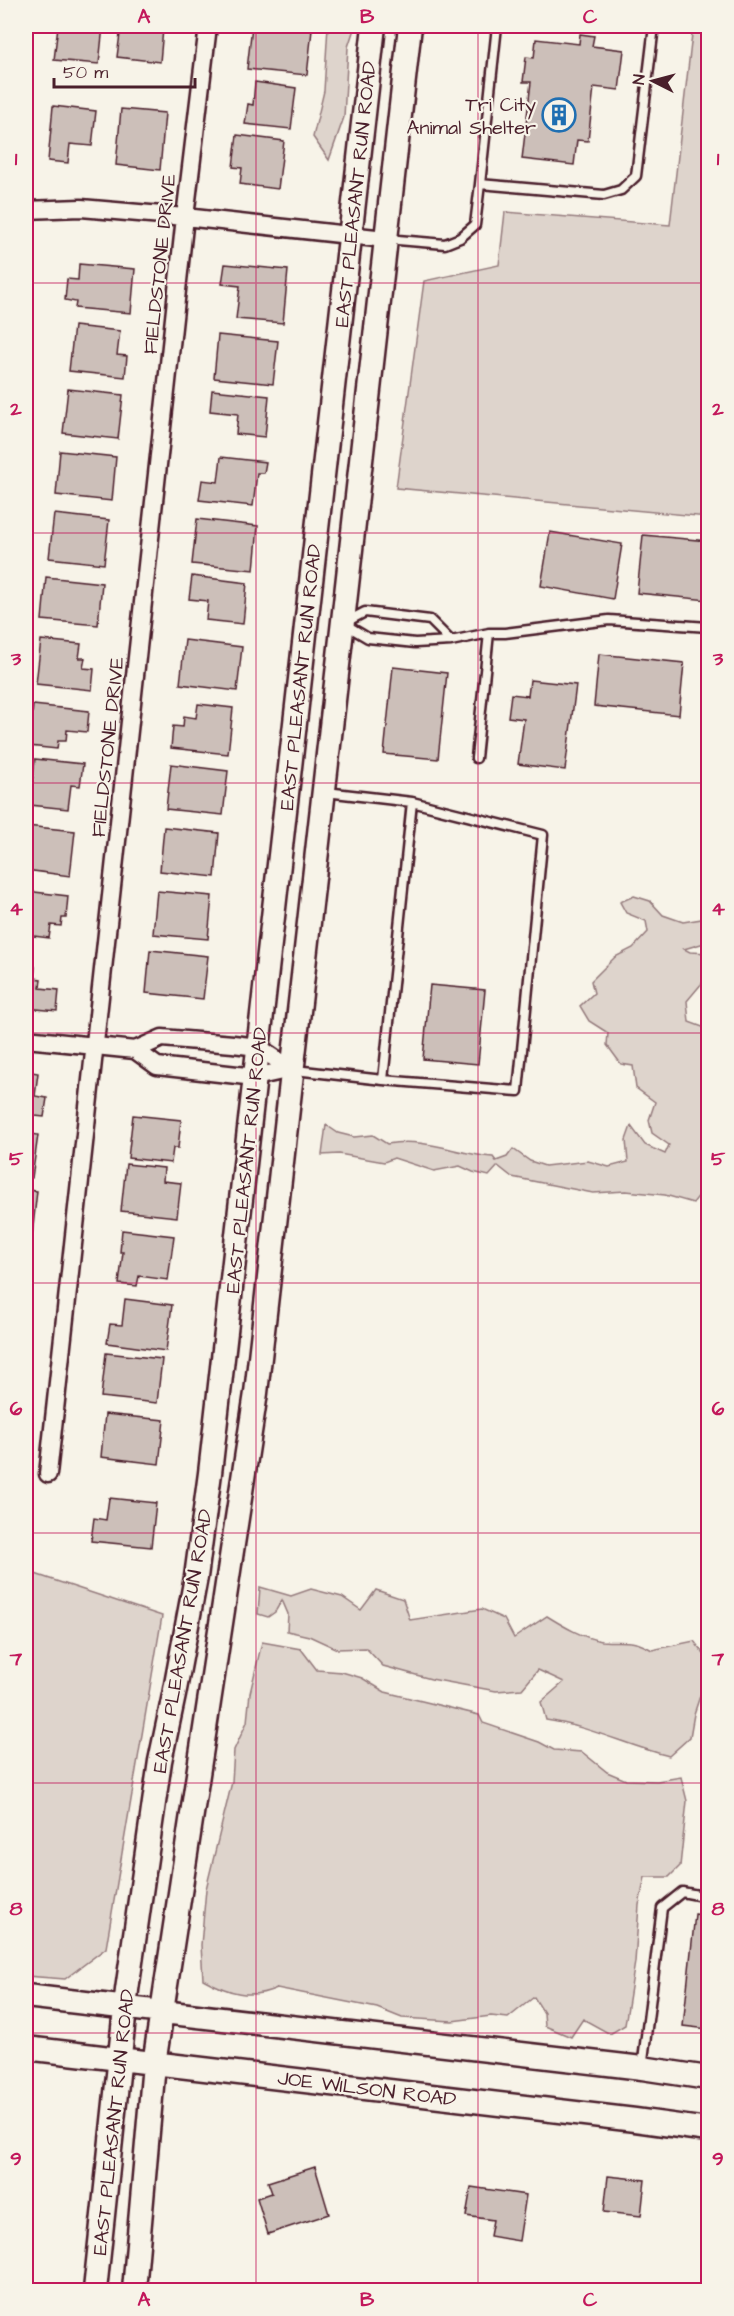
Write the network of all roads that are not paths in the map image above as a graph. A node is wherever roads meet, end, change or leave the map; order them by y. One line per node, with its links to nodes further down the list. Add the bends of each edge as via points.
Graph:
1 (208, 26): 8 (street, FIELDSTONE DRIVE)
2 (374, 26): 9 (main road, EAST PLEASANT RUN ROAD)
3 (410, 26): 10 (main road, EAST PLEASANT RUN ROAD)
4 (497, 26): 6 (lane)
5 (654, 26): 6 (lane, via 636,176 621,190 604,195)
6 (480, 184): 10 (lane, via 475,225 460,238 445,244)
7 (26, 210): 8 (street, via 81,208)
8 (185, 217): 9 (street); 20 (street, FIELDSTONE DRIVE)
9 (350, 237): 10 (street); 11 (main road, EAST PLEASANT RUN ROAD)
10 (385, 239): 12 (main road, EAST PLEASANT RUN ROAD)
11 (307, 620): 12 (main road); 21 (main road, EAST PLEASANT RUN ROAD)
12 (344, 623): 15 (lane, via 368,638 416,643); 15 (lane, via 366,612 430,620); 17 (main road, EAST PLEASANT RUN ROAD)
13 (708, 627): 14 (lane, via 609,620)
14 (489, 633): 15 (lane); 16 (lane)
15 (451, 641)
16 (476, 758)
17 (324, 791): 18 (lane); 23 (main road, EAST PLEASANT RUN ROAD)
18 (412, 802): 25 (lane); 25 (lane, via 543,835 518,1091)
19 (26, 1039): 20 (street)
20 (96, 1047): 22 (street); 26 (street, FIELDSTONE DRIVE)
21 (258, 1047): 22 (street, via 162,1038); 23 (street); 24 (main road, EAST PLEASANT RUN ROAD)
22 (135, 1050): 24 (street, via 157,1066)
23 (291, 1069): 24 (street); 25 (lane); 30 (main road, EAST PLEASANT RUN ROAD, via 256,1393)
24 (255, 1077): 29 (main road, EAST PLEASANT RUN ROAD, via 199,1554 160,1761)
25 (383, 1080)
26 (48, 1474)
27 (708, 1897): 34 (lane, via 682,1893 662,1908)
28 (26, 1996): 29 (main road)
29 (124, 2008): 30 (main road); 32 (main road, EAST PLEASANT RUN ROAD)
30 (162, 2013): 33 (main road, EAST PLEASANT RUN ROAD); 34 (main road)
31 (26, 2048): 32 (main road, JOE WILSON ROAD)
32 (119, 2059): 33 (main road, JOE WILSON ROAD); 37 (main road, EAST PLEASANT RUN ROAD)
33 (154, 2064): 36 (main road, JOE WILSON ROAD); 38 (main road, EAST PLEASANT RUN ROAD)
34 (642, 2068): 35 (main road)
35 (708, 2078)
36 (708, 2130)
37 (95, 2290)
38 (134, 2290)

